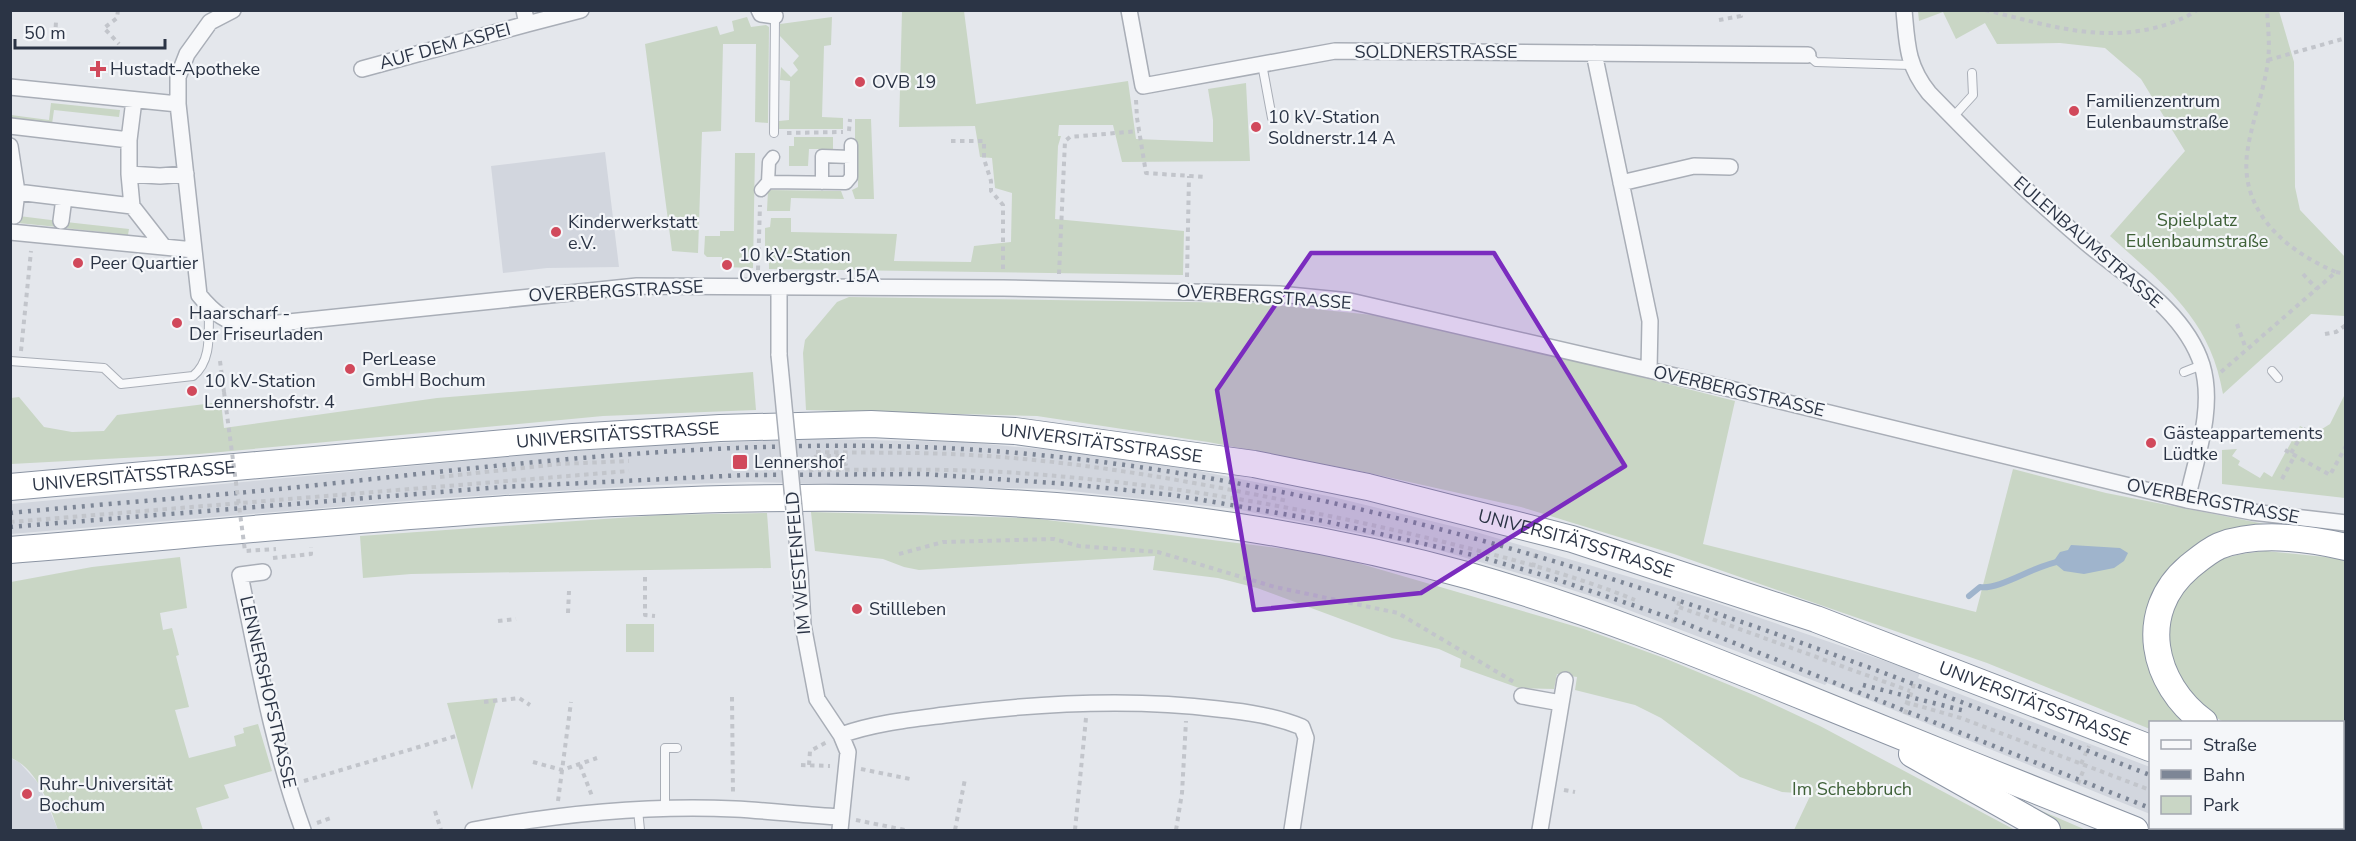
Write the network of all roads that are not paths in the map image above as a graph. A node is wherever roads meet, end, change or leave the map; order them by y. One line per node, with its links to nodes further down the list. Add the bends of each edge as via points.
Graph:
1 (233, 10): 16 (street, via 210,22 188,54 178,77)
2 (581, 10): 7 (street, AUF DEM ASPEI)
3 (759, 10): 6 (street, via 761,14)
4 (1129, 10): 10 (street, SOLDNERSTRASSE, via 1143,86)
5 (1904, 10): 11 (street, EULENBAUMSTRASSE)
6 (775, 16): 20 (lane)
7 (526, 17): 12 (street, AUF DEM ASPEI)
8 (1594, 53): 9 (street, SOLDNERSTRASSE); 10 (street, SOLDNERSTRASSE, via 1335,51); 30 (street)
9 (1808, 55): 11 (lane, via 1816,62)
10 (1262, 64): 18 (lane)
11 (1911, 65): 17 (street, EULENBAUMSTRASSE, via 1919,80)
12 (362, 69)
13 (1972, 73): 17 (lane, via 1973,95)
14 (10, 87): 15 (street)
15 (134, 100): 16 (street); 21 (street)
16 (178, 104): 26 (street)
17 (1953, 117): 41 (street, EULENBAUMSTRASSE, via 2033,195 2162,305 2186,334)
18 (1272, 118)
19 (11, 126): 21 (street); 22 (street)
20 (774, 133)
21 (129, 140): 25 (street)
22 (10, 144): 31 (street)
23 (773, 157): 28 (street)
24 (1730, 167): 30 (street, via 1694,166)
25 (129, 174): 26 (street); 33 (street)
26 (186, 174): 37 (street)
27 (783, 174): 28 (street)
28 (766, 182): 29 (street)
29 (822, 183): 29 (street, via 822,156 851,151 851,177 846,183)
30 (1621, 183): 42 (street, via 1650,321)
31 (17, 192): 32 (street); 34 (street)
32 (64, 198): 33 (street); 35 (street)
33 (132, 206): 36 (street)
34 (12, 225): 35 (street, via 33,235)
35 (60, 228): 36 (street)
36 (164, 247): 37 (street)
37 (194, 250): 39 (street, via 199,295)
38 (779, 286): 39 (street, OVERBERGSTRASSE, via 637,286 250,326 231,322); 42 (street, OVERBERGSTRASSE, via 1227,292 1350,301); 57 (street, IM WESTENFELD, bridge, via 780,355 803,625 817,699)
39 (209, 308): 40 (lane, via 206,361 193,376 122,384 104,368)
40 (10, 361)
41 (2202, 366): 44 (lane); 47 (street, EULENBAUMSTRASSE, via 2206,408)
42 (1649, 370): 47 (street, OVERBERGSTRASSE)
43 (2272, 371): 45 (lane)
44 (2184, 372)
45 (2278, 378)
46 (10, 487): 58 (highway, UNIVERSITÄTSSTRASSE, via 573,437 720,428 871,424 1015,430 1254,464 1368,487 1572,539 1816,619)
47 (2187, 500): 48 (street, OVERBERGSTRASSE)
48 (2343, 524)
49 (2346, 547): 56 (highway, via 2291,539 2241,541 2203,555 2176,580 2160,608 2156,644 2169,685)
50 (10, 550): 55 (highway, via 589,503 754,497 973,500 1067,506 1311,539 1468,576 1599,616)
51 (263, 572): 64 (street, LENNERSHOFSTRASSE, via 240,575 266,696)
52 (1565, 680): 54 (street)
53 (1522, 696): 54 (street)
54 (1561, 704): 68 (street)
55 (1862, 721): 69 (highway, via 1925,762); 70 (highway)
56 (2202, 721)
57 (841, 735): 62 (street, IM WESTENFELD, via 848,752 848,766); 67 (street, via 866,726 1006,707 1088,703 1187,705 1282,719 1302,727 1306,738)
58 (2149, 747)
59 (677, 748): 61 (lane, via 665,748)
60 (638, 810): 61 (street); 63 (street, via 556,817); 66 (lane)
61 (665, 810): 62 (street, via 733,809)
62 (840, 824)
63 (526, 825): 65 (street)
64 (303, 831)
65 (473, 831)
66 (640, 831)
67 (1292, 831)
68 (1540, 831)
69 (2047, 831)
70 (2135, 831)

